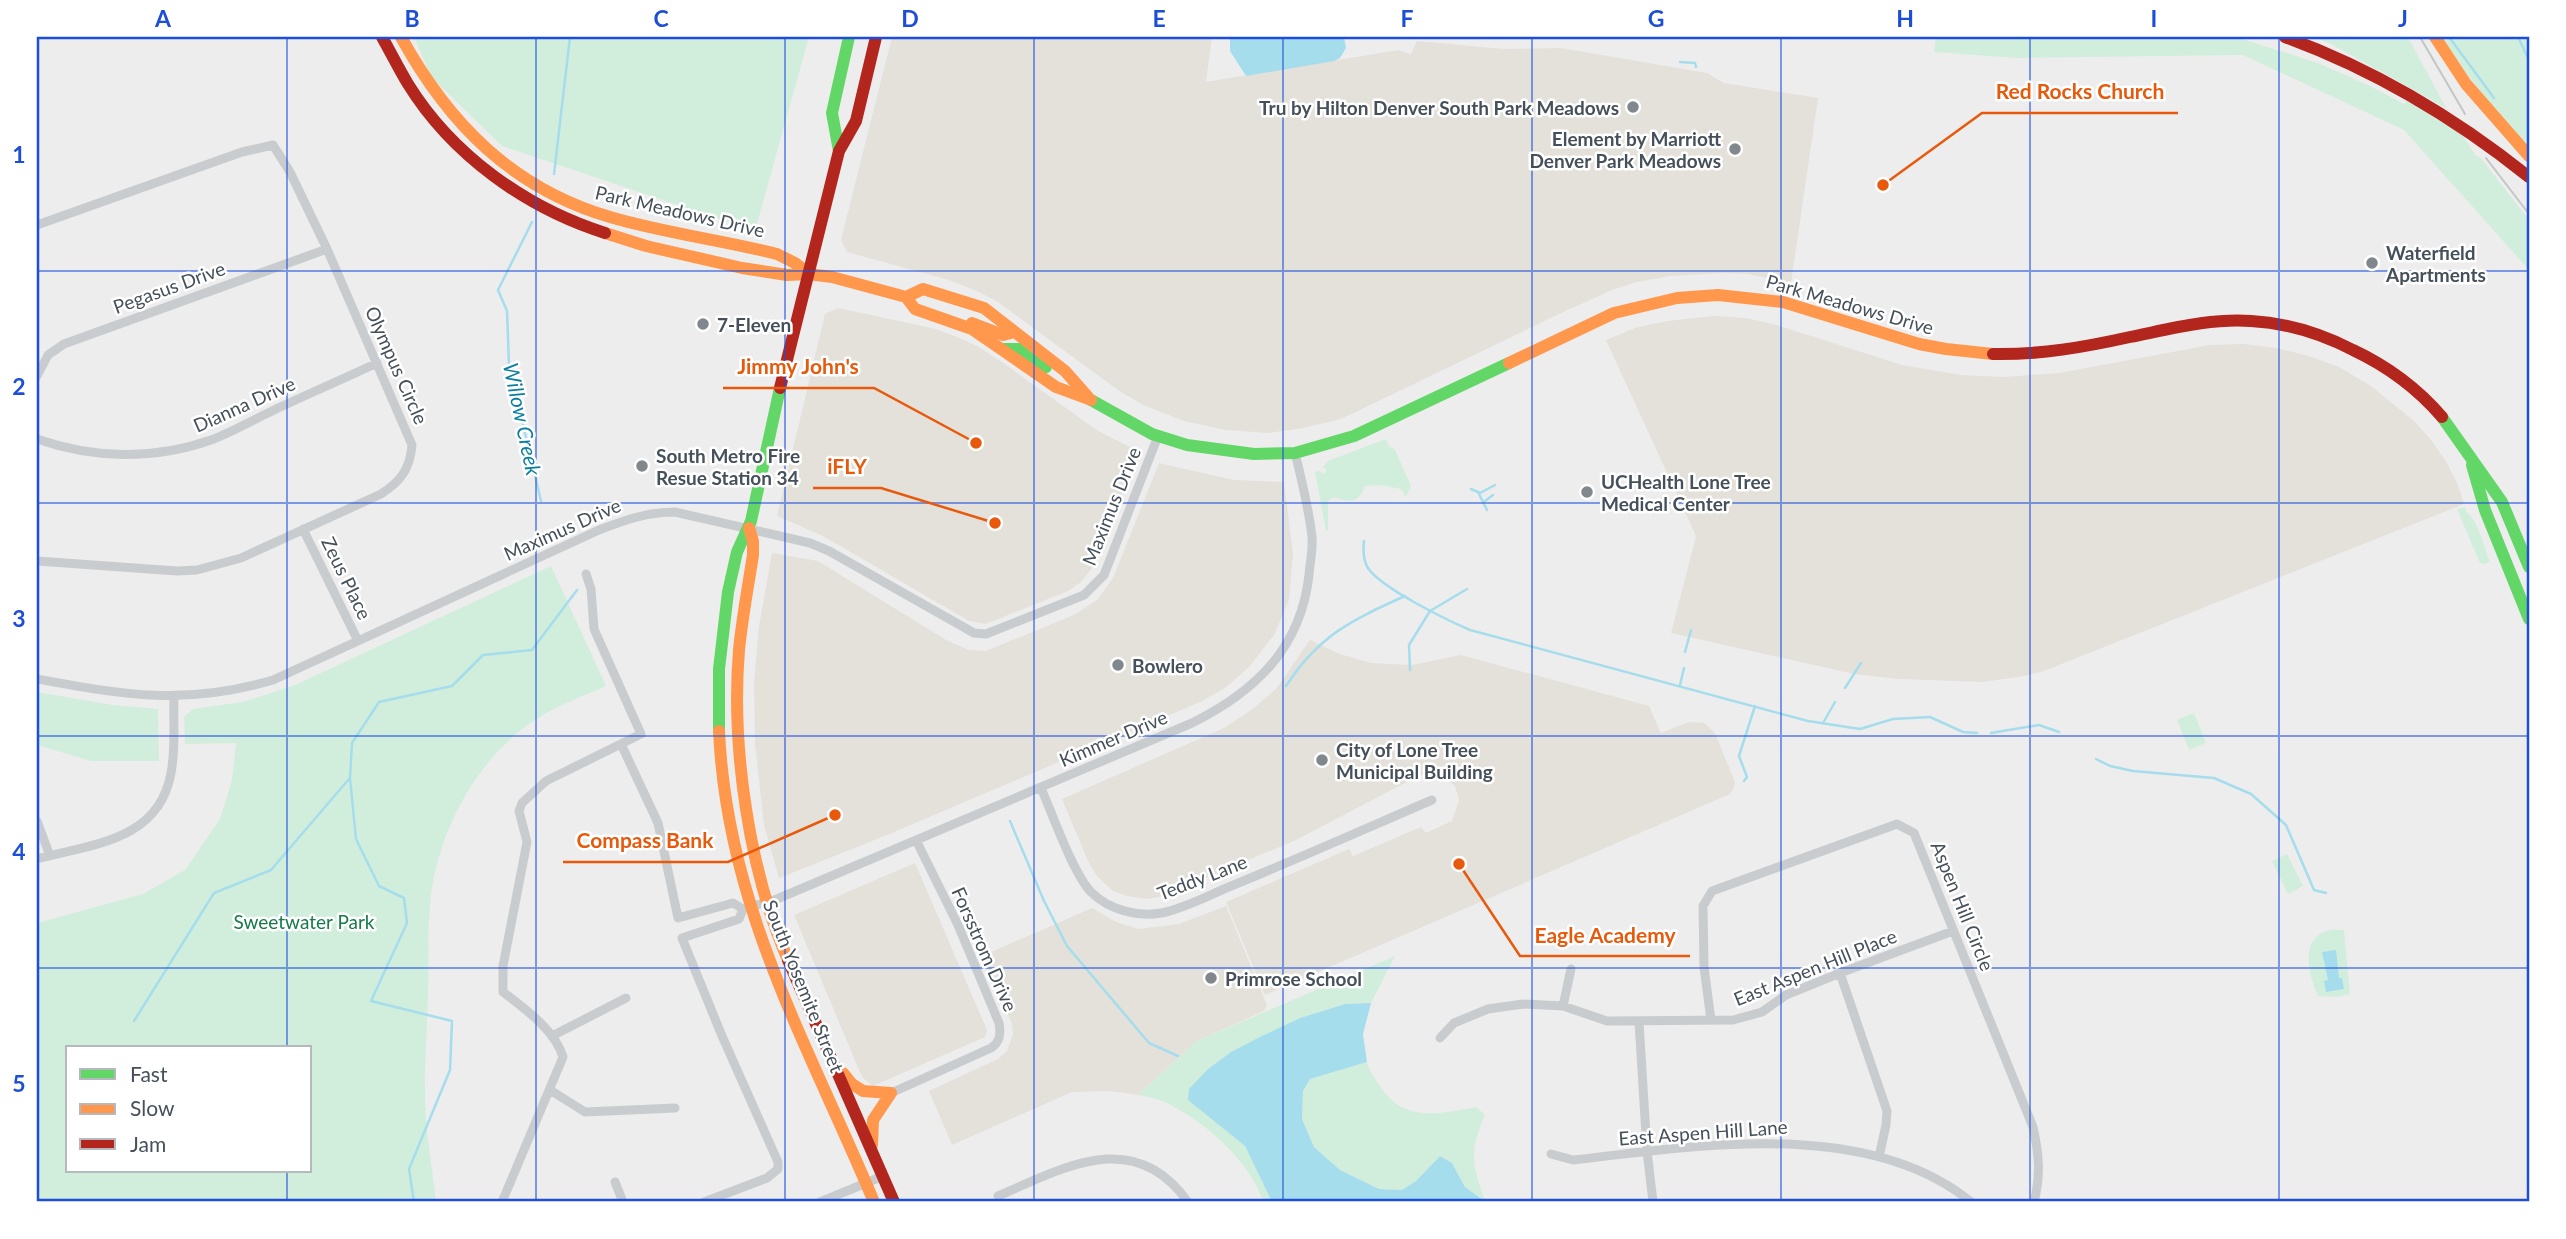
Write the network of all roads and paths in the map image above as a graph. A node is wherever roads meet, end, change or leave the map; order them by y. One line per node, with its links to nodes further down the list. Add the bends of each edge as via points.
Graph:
1 (382, 37): 12 (main road, Park Meadows Drive, via 413,93 448,136 478,166 538,206 576,225 642,246 768,272)
2 (401, 37): 12 (main road, Park Meadows Drive, via 431,90 464,129 498,160 546,191 606,216 777,254)
3 (849, 37): 7 (main road, South Yosemite Street, via 832,113)
4 (876, 37): 7 (main road, South Yosemite Street, via 856,121)
5 (2285, 37): 9 (main road, via 2407,91 2470,131)
6 (2435, 37): 8 (main road, via 2472,92)
7 (839, 151): 12 (main road, South Yosemite Street)
8 (2529, 156)
9 (2529, 177)
10 (37, 225): 11 (street, Olympus Circle, via 273,145)
11 (327, 249): 17 (street, Olympus Circle); 19 (street, Pegasus Drive, via 64,344 48,355)
12 (809, 274): 13 (main road, Park Meadows Drive); 25 (main road, South Yosemite Street)
13 (906, 297): 14 (main road, Park Meadows Drive); 15 (main road, Park Meadows Drive, via 923,289 950,296 984,308)
14 (920, 310): 15 (main road, via 931,307 1003,335); 16 (main road, Park Meadows Drive, via 972,329)
15 (1014, 332): 18 (main road, Park Meadows Drive)
16 (1003, 349): 18 (main road, via 1020,349 1051,371); 20 (main road, Park Meadows Drive, via 1056,387)
17 (377, 363): 22 (street, Dianna Drive, via 182,449 114,455); 26 (street, Olympus Circle, via 412,444 405,474 381,494)
18 (1065, 371): 20 (main road, Park Meadows Drive)
19 (37, 376)
20 (1089, 399): 21 (main road, Park Meadows Drive)
21 (1158, 436): 23 (main road, Park Meadows Drive, via 1223,452); 25 (street, Maximus Drive, via 1095,586 1084,596 986,634 974,633 829,551)
22 (37, 439)
23 (1295, 453): 24 (main road, Park Meadows Drive, via 1377,426 1614,313 1680,295 1720,294 1783,302 1939,348 2000,354 2071,349 2225,321 2299,329 2349,347 2408,383 2437,412); 35 (street, Kimmer Drive, via 1312,546 1300,616 1276,660 1220,710)
24 (2468, 455): 28 (main road, Park Meadows Drive, via 2505,507); 30 (main road, Park Meadows Drive)
25 (749, 528): 31 (street, Maximus Drive, via 675,512 640,514); 41 (main road, South Yosemite Street, via 753,555 740,649 738,727 747,812); 42 (main road, South Yosemite Street, via 736,552 727,599 719,713 729,815)
26 (303, 529): 27 (street, Olympus Circle, via 241,558 197,570); 31 (street, Zeus Place)
27 (37, 561)
28 (2529, 567)
29 (586, 574): 34 (street, via 594,629 641,734)
30 (2529, 619)
31 (358, 641): 33 (street, Maximus Drive, via 273,680 237,690)
32 (37, 679): 33 (street, Maximus Drive)
33 (174, 697): 39 (street, via 171,773 157,809 144,824 126,834)
34 (621, 744): 50 (street, via 546,781 519,811 527,842 503,966 503,992); 66 (street, via 657,824 678,918 733,903 743,909 739,919 682,938 779,1162 767,1178)
35 (1041, 788): 36 (street, Teddy Lane, via 1091,893 1116,909 1143,915 1189,903); 38 (street, Kimmer Drive)
36 (1432, 800)
37 (37, 821): 39 (street)
38 (916, 840): 41 (street, Kimmer Drive); 54 (street, Forsstrom Drive, via 1001,1032 990,1048)
39 (50, 856): 40 (street)
40 (37, 859)
41 (767, 902): 42 (street, Kimmer Drive); 52 (main road, South Yosemite Street)
42 (750, 907): 62 (main road, South Yosemite Street, via 778,983)
43 (1954, 931): 45 (street, East Aspen Hill Place); 48 (street, Aspen Hill Circle, via 1914,833 1897,824 1712,891 1703,906); 73 (street, Aspen Hill Circle, via 2034,1127 2040,1165)
44 (1571, 969): 47 (street)
45 (1840, 972): 48 (street, East Aspen Hill Place, via 1786,995 1762,1012); 59 (street, via 1887,1111)
46 (626, 998): 50 (street)
47 (1563, 1006): 49 (street, East Aspen Hill Place, via 1607,1021); 51 (street, East Aspen Hill Place, via 1523,1003 1488,1009 1454,1023)
48 (1711, 1020): 49 (street, East Aspen Hill Place)
49 (1639, 1022): 57 (street)
50 (552, 1036): 53 (street, via 563,1057)
51 (1440, 1038)
52 (829, 1052): 54 (main road, via 852,1085 867,1093); 56 (main road, South Yosemite Street)
53 (550, 1090): 55 (street, via 585,1112); 64 (street)
54 (891, 1093): 56 (main road, via 873,1119)
55 (675, 1108)
56 (872, 1151): 60 (main road, South Yosemite Street)
57 (1647, 1151): 58 (street, East Aspen Hill Lane, via 1573,1160); 59 (street, East Aspen Hill Lane, via 1803,1144); 71 (street)
58 (1551, 1154)
59 (1879, 1157): 72 (street, East Aspen Hill Lane, via 1927,1174)
60 (883, 1176): 62 (street); 69 (main road, South Yosemite Street)
61 (615, 1182): 65 (street)
62 (866, 1183): 67 (street); 68 (main road, South Yosemite Street)
63 (998, 1196): 70 (street, via 1076,1163 1104,1157 1149,1169)
64 (502, 1202)
65 (623, 1202)
66 (704, 1202)
67 (820, 1202)
68 (874, 1202)
69 (894, 1202)
70 (1188, 1202)
71 (1653, 1202)
72 (1971, 1202)
73 (2034, 1202)

